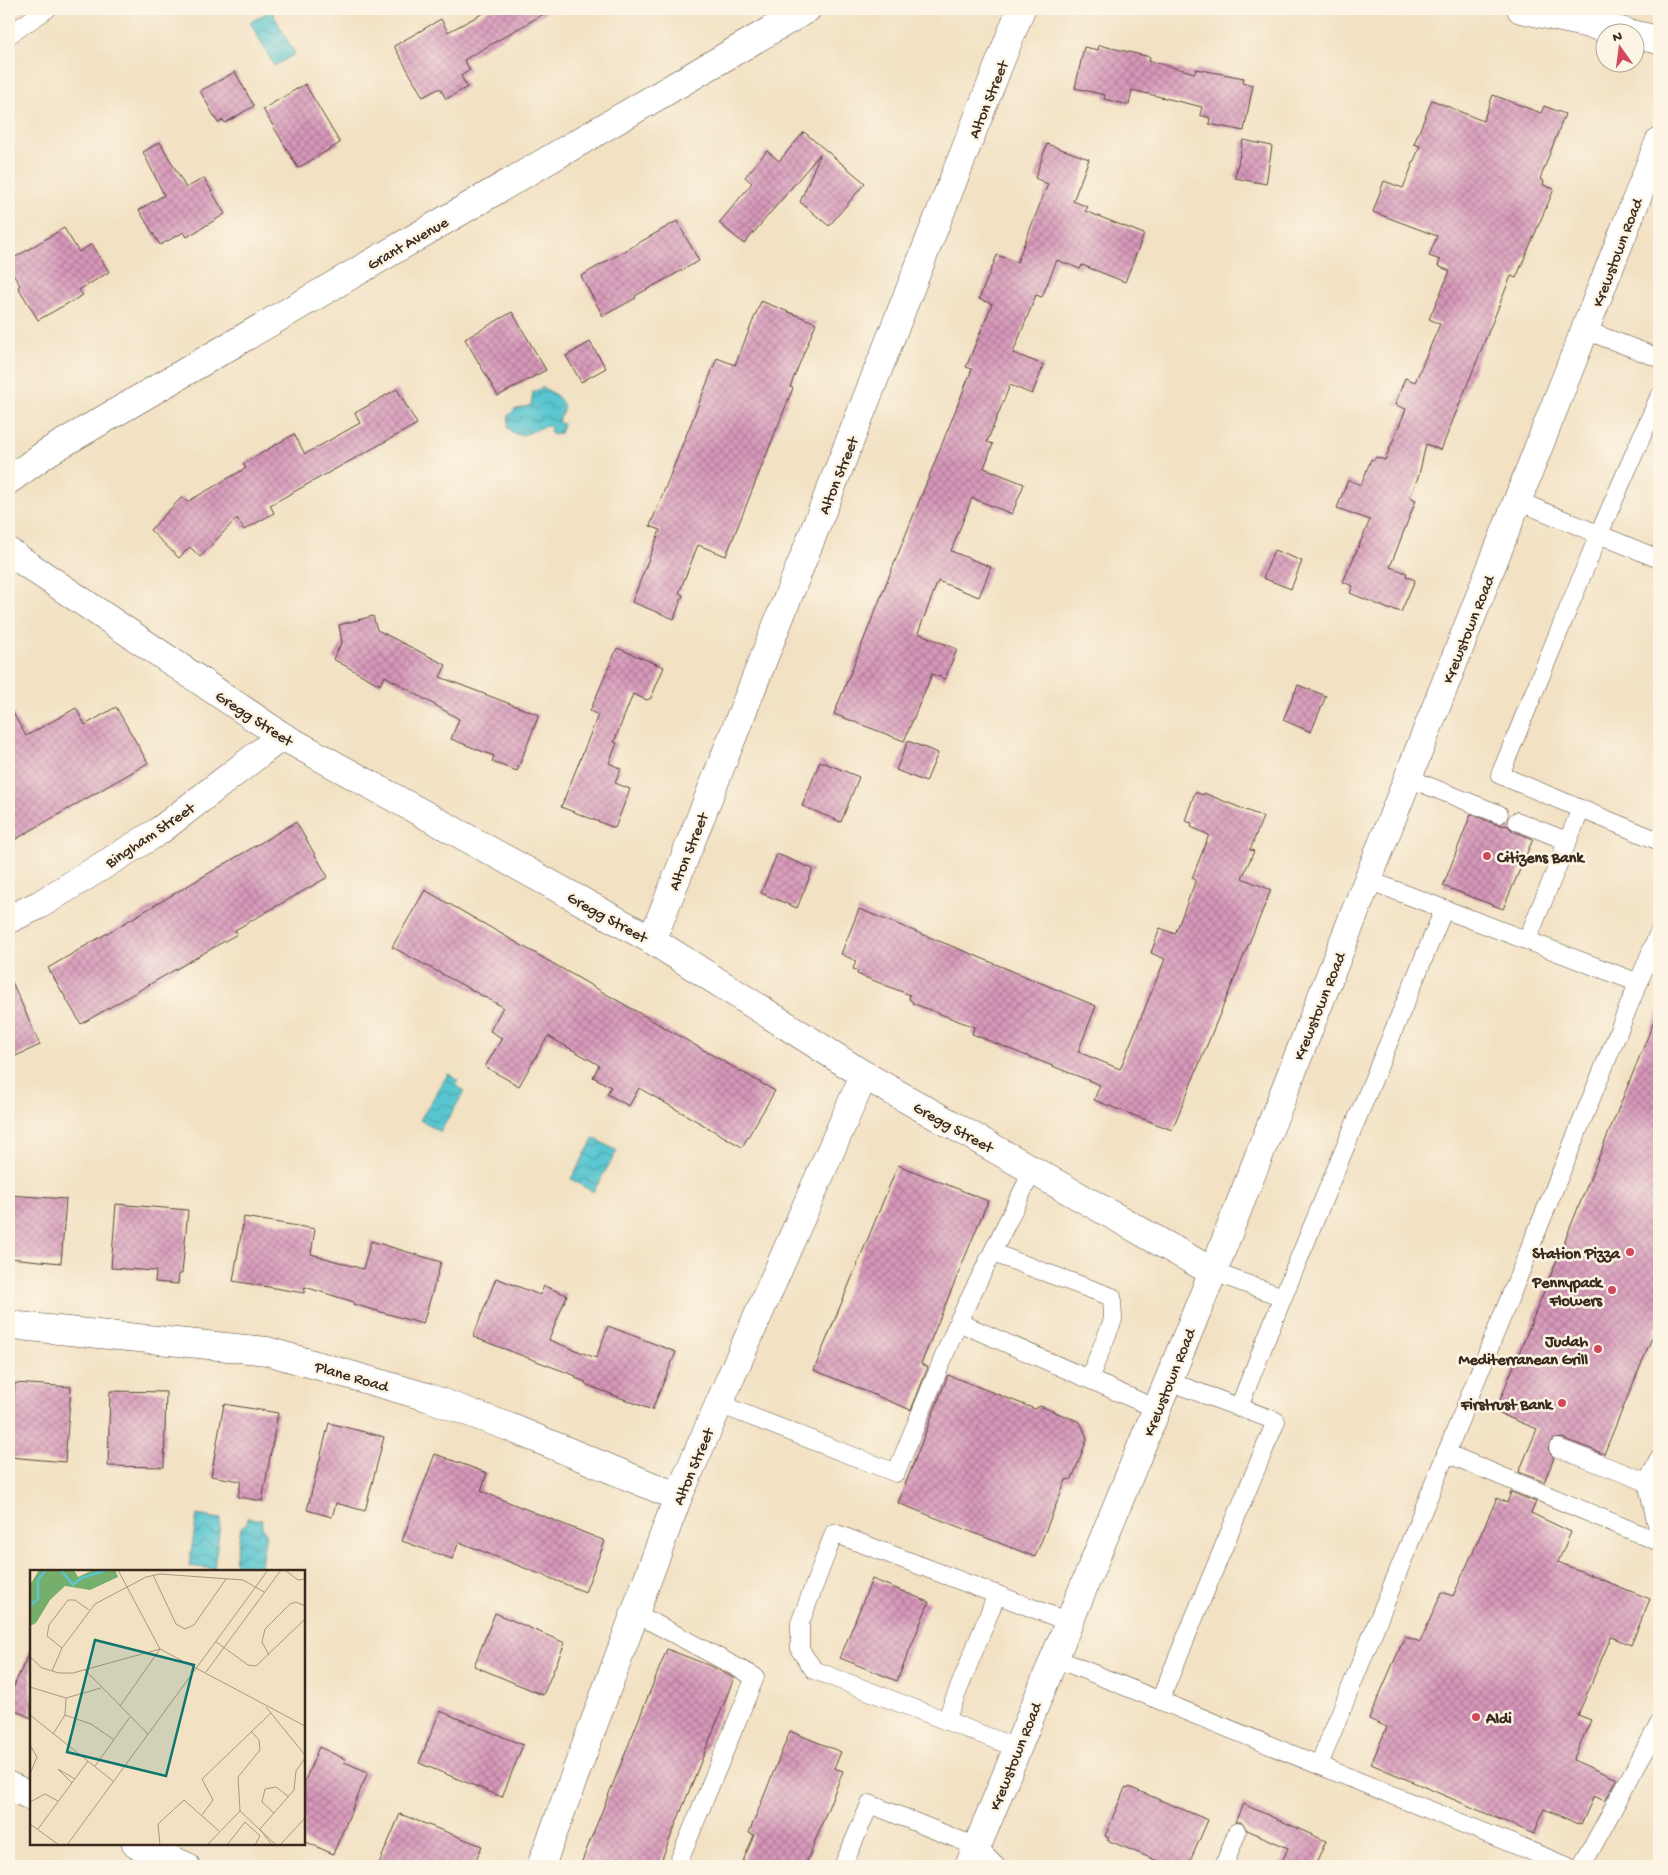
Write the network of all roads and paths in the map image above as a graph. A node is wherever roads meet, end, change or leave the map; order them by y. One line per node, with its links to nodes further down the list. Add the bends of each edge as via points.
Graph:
1 (47, 9): 6 (lane)
2 (807, 9): 13 (street, Grant Avenue, via 56,446)
3 (1022, 9): 29 (street, Alton Street)
4 (1521, 9): 5 (street)
5 (1596, 26)
6 (9, 35)
7 (1646, 37): 8 (street)
8 (1659, 40)
9 (1659, 142): 10 (street, Krewstown Road)
10 (1586, 330): 11 (lane); 14 (street, Krewstown Road)
11 (1659, 358)
12 (1659, 397): 15 (lane)
13 (9, 480)
14 (1518, 501): 15 (lane); 19 (street, Krewstown Road)
15 (1599, 534): 17 (lane); 20 (lane, via 1500,775)
16 (9, 552): 18 (street, Gregg Street)
17 (1659, 559)
18 (282, 736): 27 (street, Bingham Street, via 159,831 39,905); 29 (street, Gregg Street)
19 (1408, 778): 21 (lane); 25 (street, Krewstown Road)
20 (1581, 809): 23 (lane); 24 (lane)
21 (1499, 814)
22 (1517, 821): 23 (lane)
23 (1566, 841): 30 (lane)
24 (1659, 841)
25 (1368, 880): 26 (lane); 35 (street, Krewstown Road)
26 (1444, 909): 30 (lane); 36 (lane)
27 (9, 919)
28 (1659, 932): 31 (lane)
29 (652, 940): 32 (street, Gregg Street)
30 (1527, 940): 31 (lane)
31 (1639, 983): 45 (lane)
32 (864, 1075): 33 (street, Gregg Street); 41 (street, Alton Street)
33 (1033, 1170): 34 (lane); 35 (street, Gregg Street)
34 (993, 1253): 37 (lane); 39 (lane, via 1112,1297 1113,1320)
35 (1213, 1272): 36 (lane); 40 (street, Krewstown Road)
36 (1283, 1297): 42 (lane)
37 (958, 1322): 39 (lane); 41 (lane, via 896,1473)
38 (9, 1325): 48 (street, Plane Road, via 267,1350 436,1400)
39 (1088, 1379): 43 (lane)
40 (1168, 1381): 42 (lane); 43 (street, Krewstown Road)
41 (719, 1404): 48 (street, Alton Street)
42 (1239, 1407): 55 (lane, via 1276,1421)
43 (1157, 1409): 53 (street, Krewstown Road)
44 (1558, 1448): 47 (lane)
45 (1446, 1453): 50 (lane); 59 (lane)
46 (1659, 1458): 47 (lane)
47 (1648, 1482): 49 (lane)
48 (678, 1497): 52 (street, Alton Street)
49 (1659, 1534)
50 (1659, 1542)
51 (996, 1594): 53 (lane); 56 (lane); 56 (lane, via 834,1533 800,1623 800,1650 814,1670)
52 (635, 1614): 66 (street, Alton Street); 67 (lane, via 755,1677)
53 (1069, 1622): 54 (street, Krewstown Road)
54 (1055, 1658): 55 (lane); 58 (street, Krewstown Road)
55 (1160, 1700): 59 (lane)
56 (946, 1720): 58 (lane)
57 (1659, 1724): 72 (lane)
58 (1018, 1748): 64 (street, Krewstown Road)
59 (1319, 1765): 71 (lane)
60 (9, 1786): 61 (street)
61 (30, 1796)
62 (1237, 1832): 70 (lane)
63 (138, 1845): 65 (street)
64 (973, 1856): 68 (lane, via 870,1804); 69 (lane)
65 (186, 1866)
66 (541, 1866)
67 (677, 1866)
68 (843, 1866)
69 (996, 1866)
70 (1224, 1866)
71 (1567, 1866)
72 (1582, 1866)

